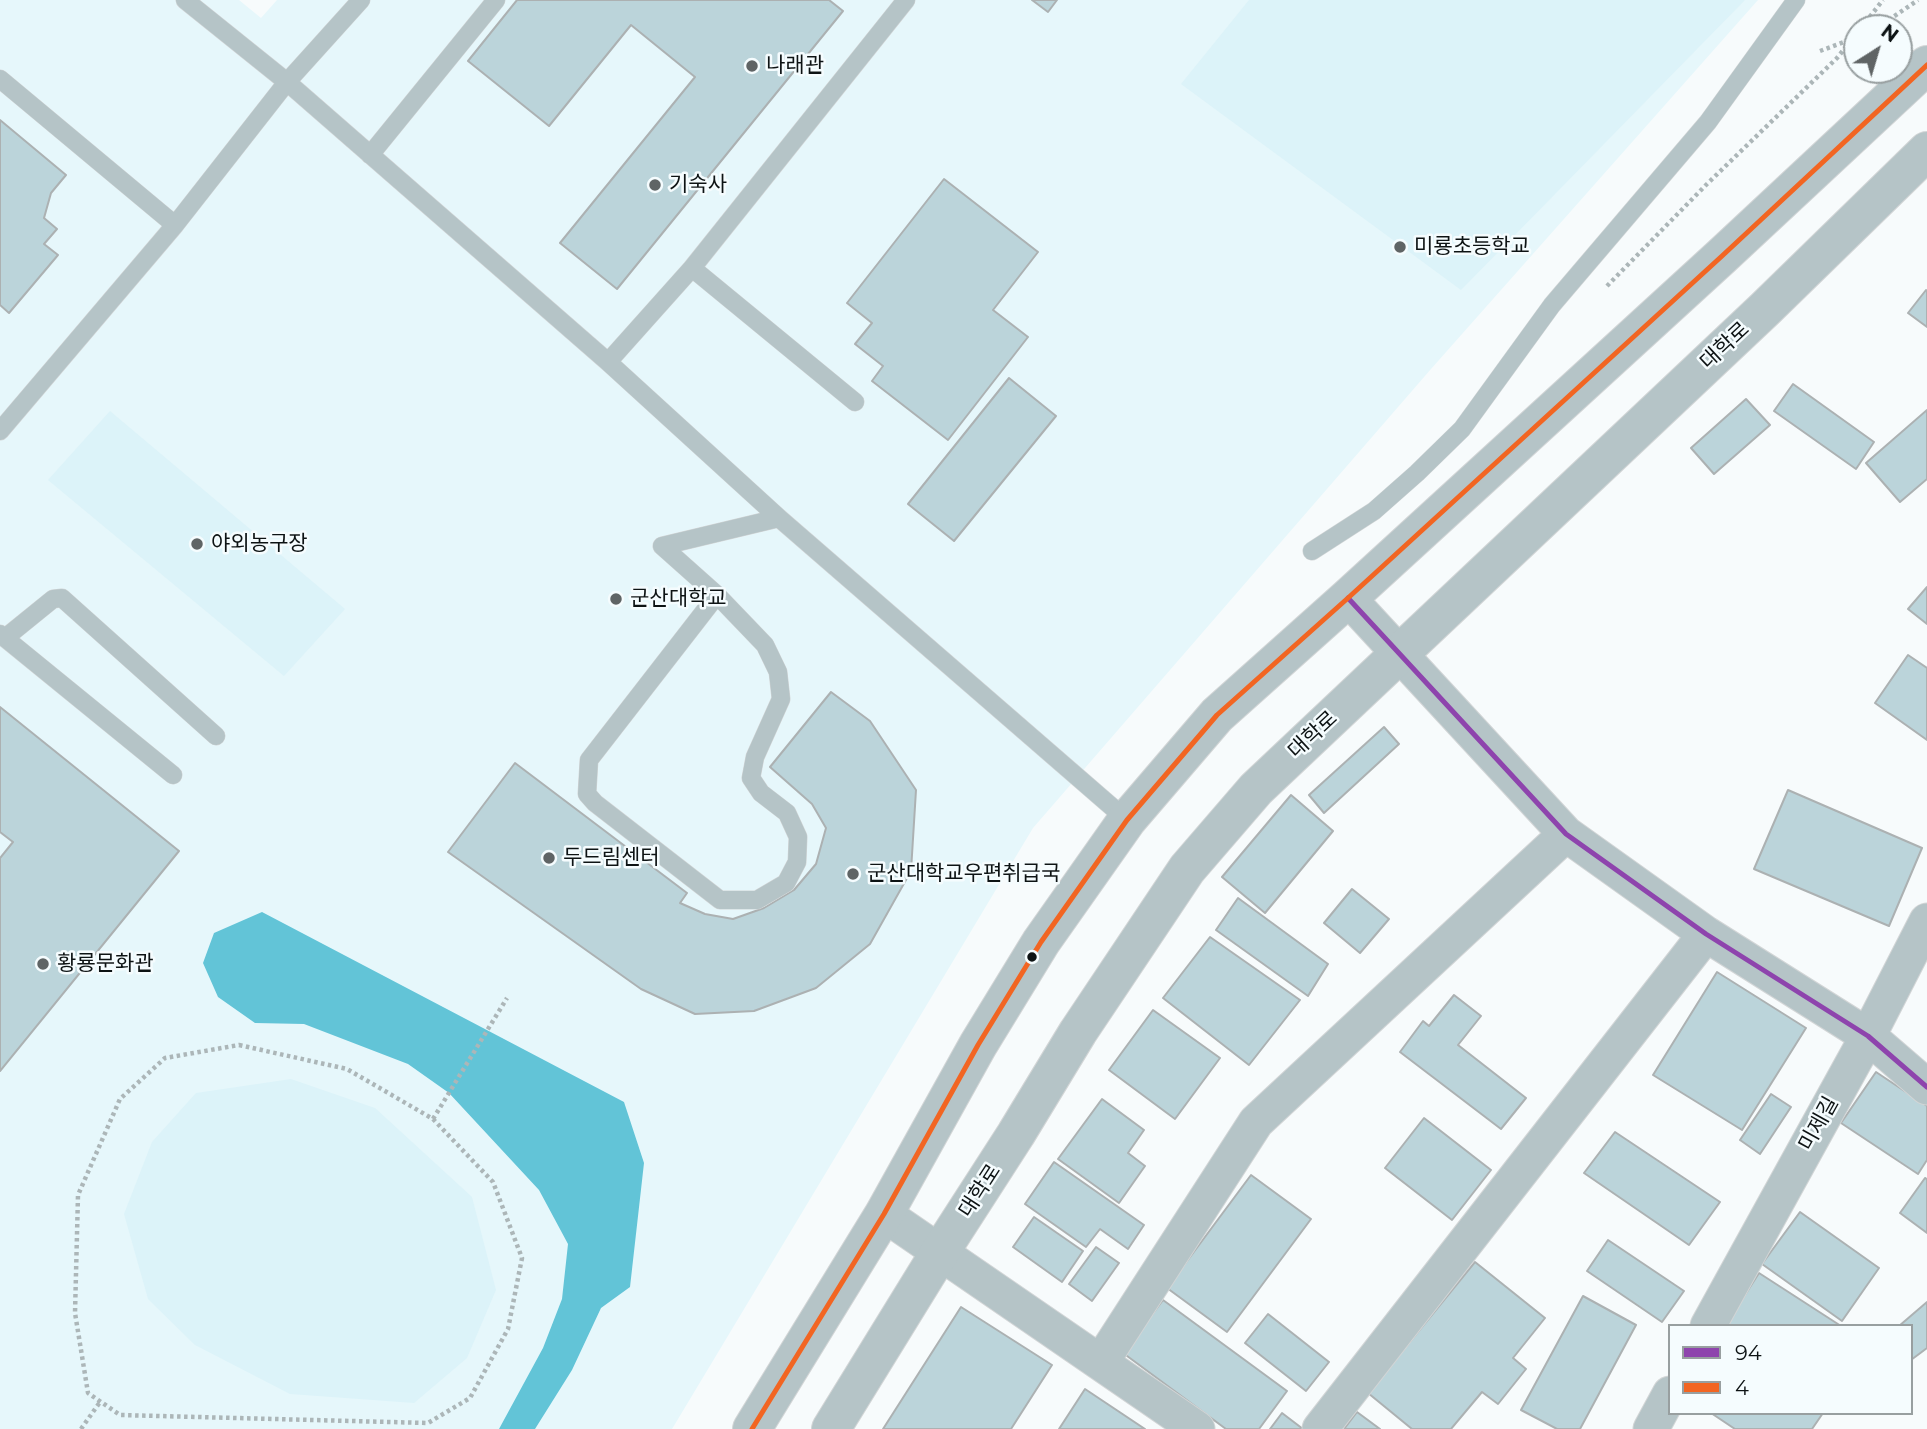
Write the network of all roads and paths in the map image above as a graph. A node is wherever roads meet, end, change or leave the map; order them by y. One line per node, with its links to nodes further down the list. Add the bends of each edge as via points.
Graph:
1 (186, 0): 14 (lane)
2 (361, 0): 14 (lane)
3 (496, 0): 16 (lane)
4 (906, 0): 18 (lane)
5 (1796, 0): 23 (lane, via 1708,122 1552,305 1462,429 1374,511)
6 (1883, 0): 8 (path)
7 (1918, 0): 9 (path)
8 (1872, 14)
9 (1898, 14)
10 (1843, 42): 11 (path, bridge)
11 (1820, 51)
12 (1927, 65): 25 (street)
13 (0, 79): 17 (lane)
14 (287, 82): 16 (lane); 17 (lane)
15 (1927, 151): 27 (street, 대학로)
16 (370, 155): 19 (lane)
17 (175, 225): 21 (lane)
18 (692, 268): 19 (lane); 20 (lane)
19 (608, 362): 22 (lane)
20 (855, 402)
21 (0, 431)
22 (779, 518): 24 (lane, via 662,546); 30 (lane)
23 (1311, 551)
24 (717, 595): 24 (lane, via 765,645 778,672 781,699 755,757 751,778 761,793 787,813 797,836 797,862 786,883 757,900 720,900 587,794 589,760)
25 (1348, 598): 27 (street); 30 (street, via 1217,715)
26 (3, 636): 28 (lane, via 62,598); 29 (lane)
27 (1400, 653): 31 (street); 39 (street, 대학로, via 1256,789 1188,869 1078,1032)
28 (216, 736)
29 (173, 775)
30 (1127, 820): 38 (street, via 1041,942)
31 (1566, 834): 33 (street); 41 (street, via 1256,1122)
32 (1927, 921): 35 (street, 미제길)
33 (1706, 934): 35 (street); 48 (street)
34 (507, 998): 37 (path)
35 (1868, 1036): 36 (street); 40 (street, 미제길)
36 (1927, 1087)
37 (433, 1119): 43 (path, via 347,1069 239,1045 166,1058 120,1099 78,1195 75,1313 88,1393); 43 (path, via 493,1182 522,1258 508,1329 470,1398 428,1423 120,1415)
38 (884, 1214): 39 (street); 45 (street)
39 (940, 1252): 41 (street); 46 (street, 대학로)
40 (1709, 1324)
41 (1101, 1362): 47 (street)
42 (1668, 1398): 49 (street)
43 (100, 1402): 44 (path)
44 (81, 1429)
45 (752, 1429)
46 (831, 1429)
47 (1197, 1429)
48 (1320, 1429)
49 (1651, 1429)

